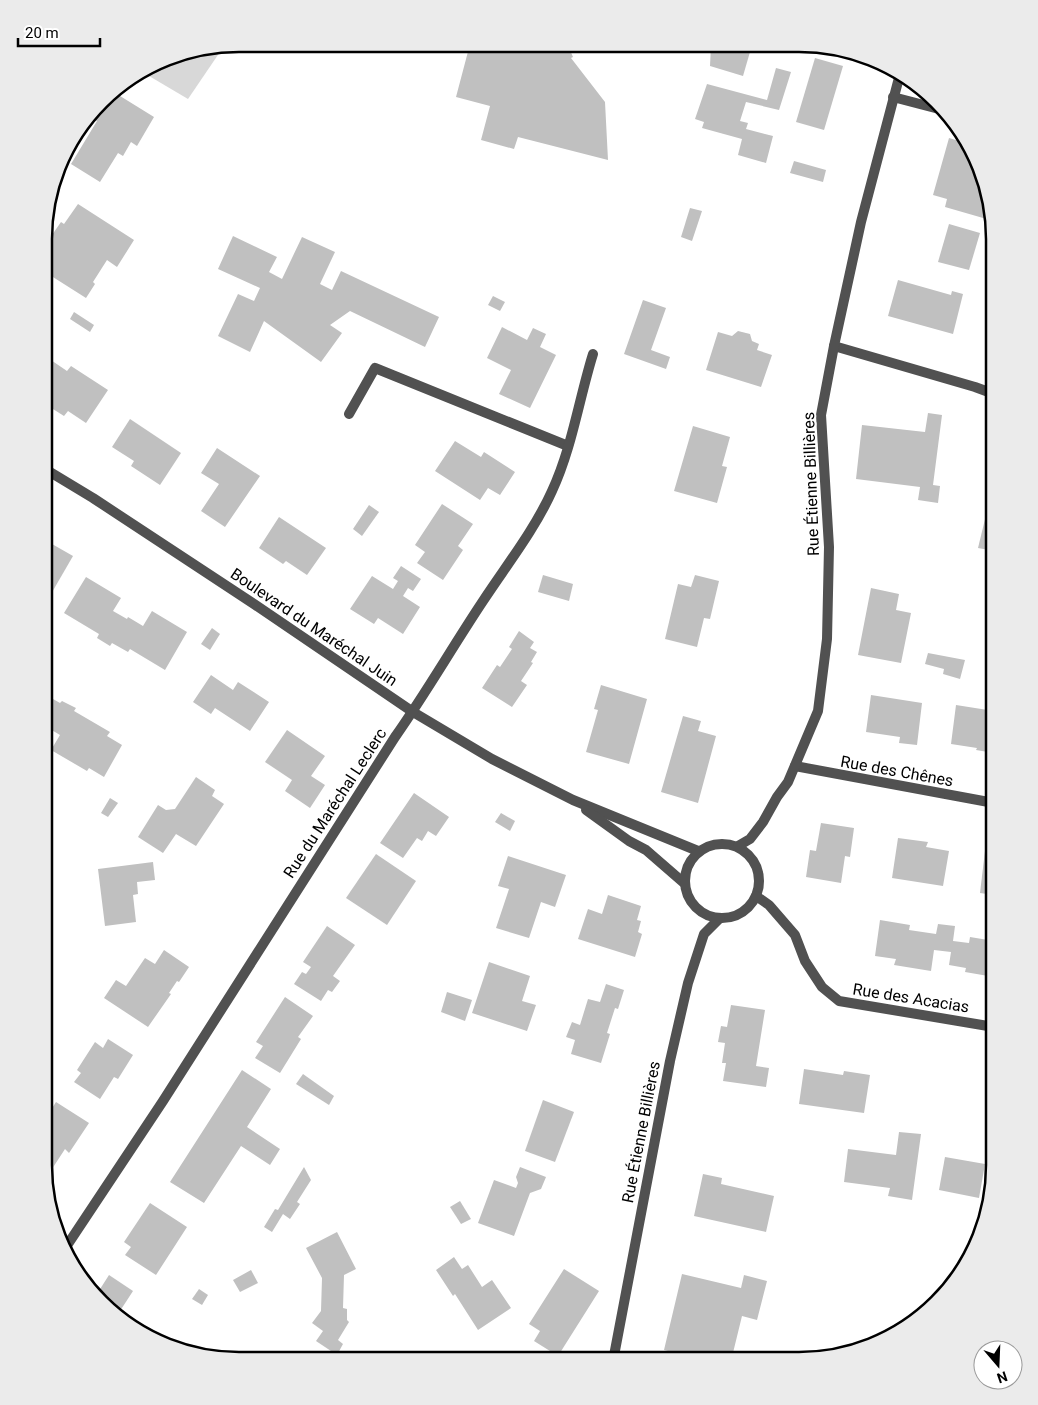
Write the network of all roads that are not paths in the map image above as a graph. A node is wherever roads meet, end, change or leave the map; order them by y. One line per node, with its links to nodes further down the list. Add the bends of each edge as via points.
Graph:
1 (898, 81): 2 (street, Rue Étienne Billières)
2 (893, 97): 3 (street); 4 (street, Rue Étienne Billières)
3 (931, 107)
4 (834, 346): 6 (street); 11 (street, Rue Étienne Billières, via 821,415 829,547 827,639 818,711)
5 (593, 354): 8 (street, Rue du Maréchal Leclerc)
6 (986, 391)
7 (349, 414): 8 (street, via 376,368)
8 (568, 446): 10 (street, Rue du Maréchal Leclerc, via 552,492 533,525)
9 (52, 473): 10 (street, Boulevard du Maréchal Juin)
10 (413, 712): 12 (street, Boulevard du Maréchal Juin, via 492,759); 20 (street, Rue du Maréchal Leclerc)
11 (794, 766): 13 (street, Rue des Chênes); 14 (street, Rue Étienne Billières, via 763,822 750,839)
12 (573, 800): 15 (street, Boulevard du Maréchal Juin); 16 (street, Boulevard du Maréchal Juin, via 646,850)
13 (986, 802)
14 (738, 846): 15 (street, via 717,843); 17 (street, via 755,862 759,873)
15 (698, 851): 16 (street, via 687,865)
16 (684, 883): 18 (street, via 690,900 703,913)
17 (756, 896): 18 (street, via 741,913); 19 (street, Rue des Acacias, via 795,935 805,961 822,987 839,1002)
18 (720, 918): 21 (street, Rue Étienne Billières, via 704,934 688,983)
19 (986, 1026)
20 (69, 1242)
21 (615, 1352)

